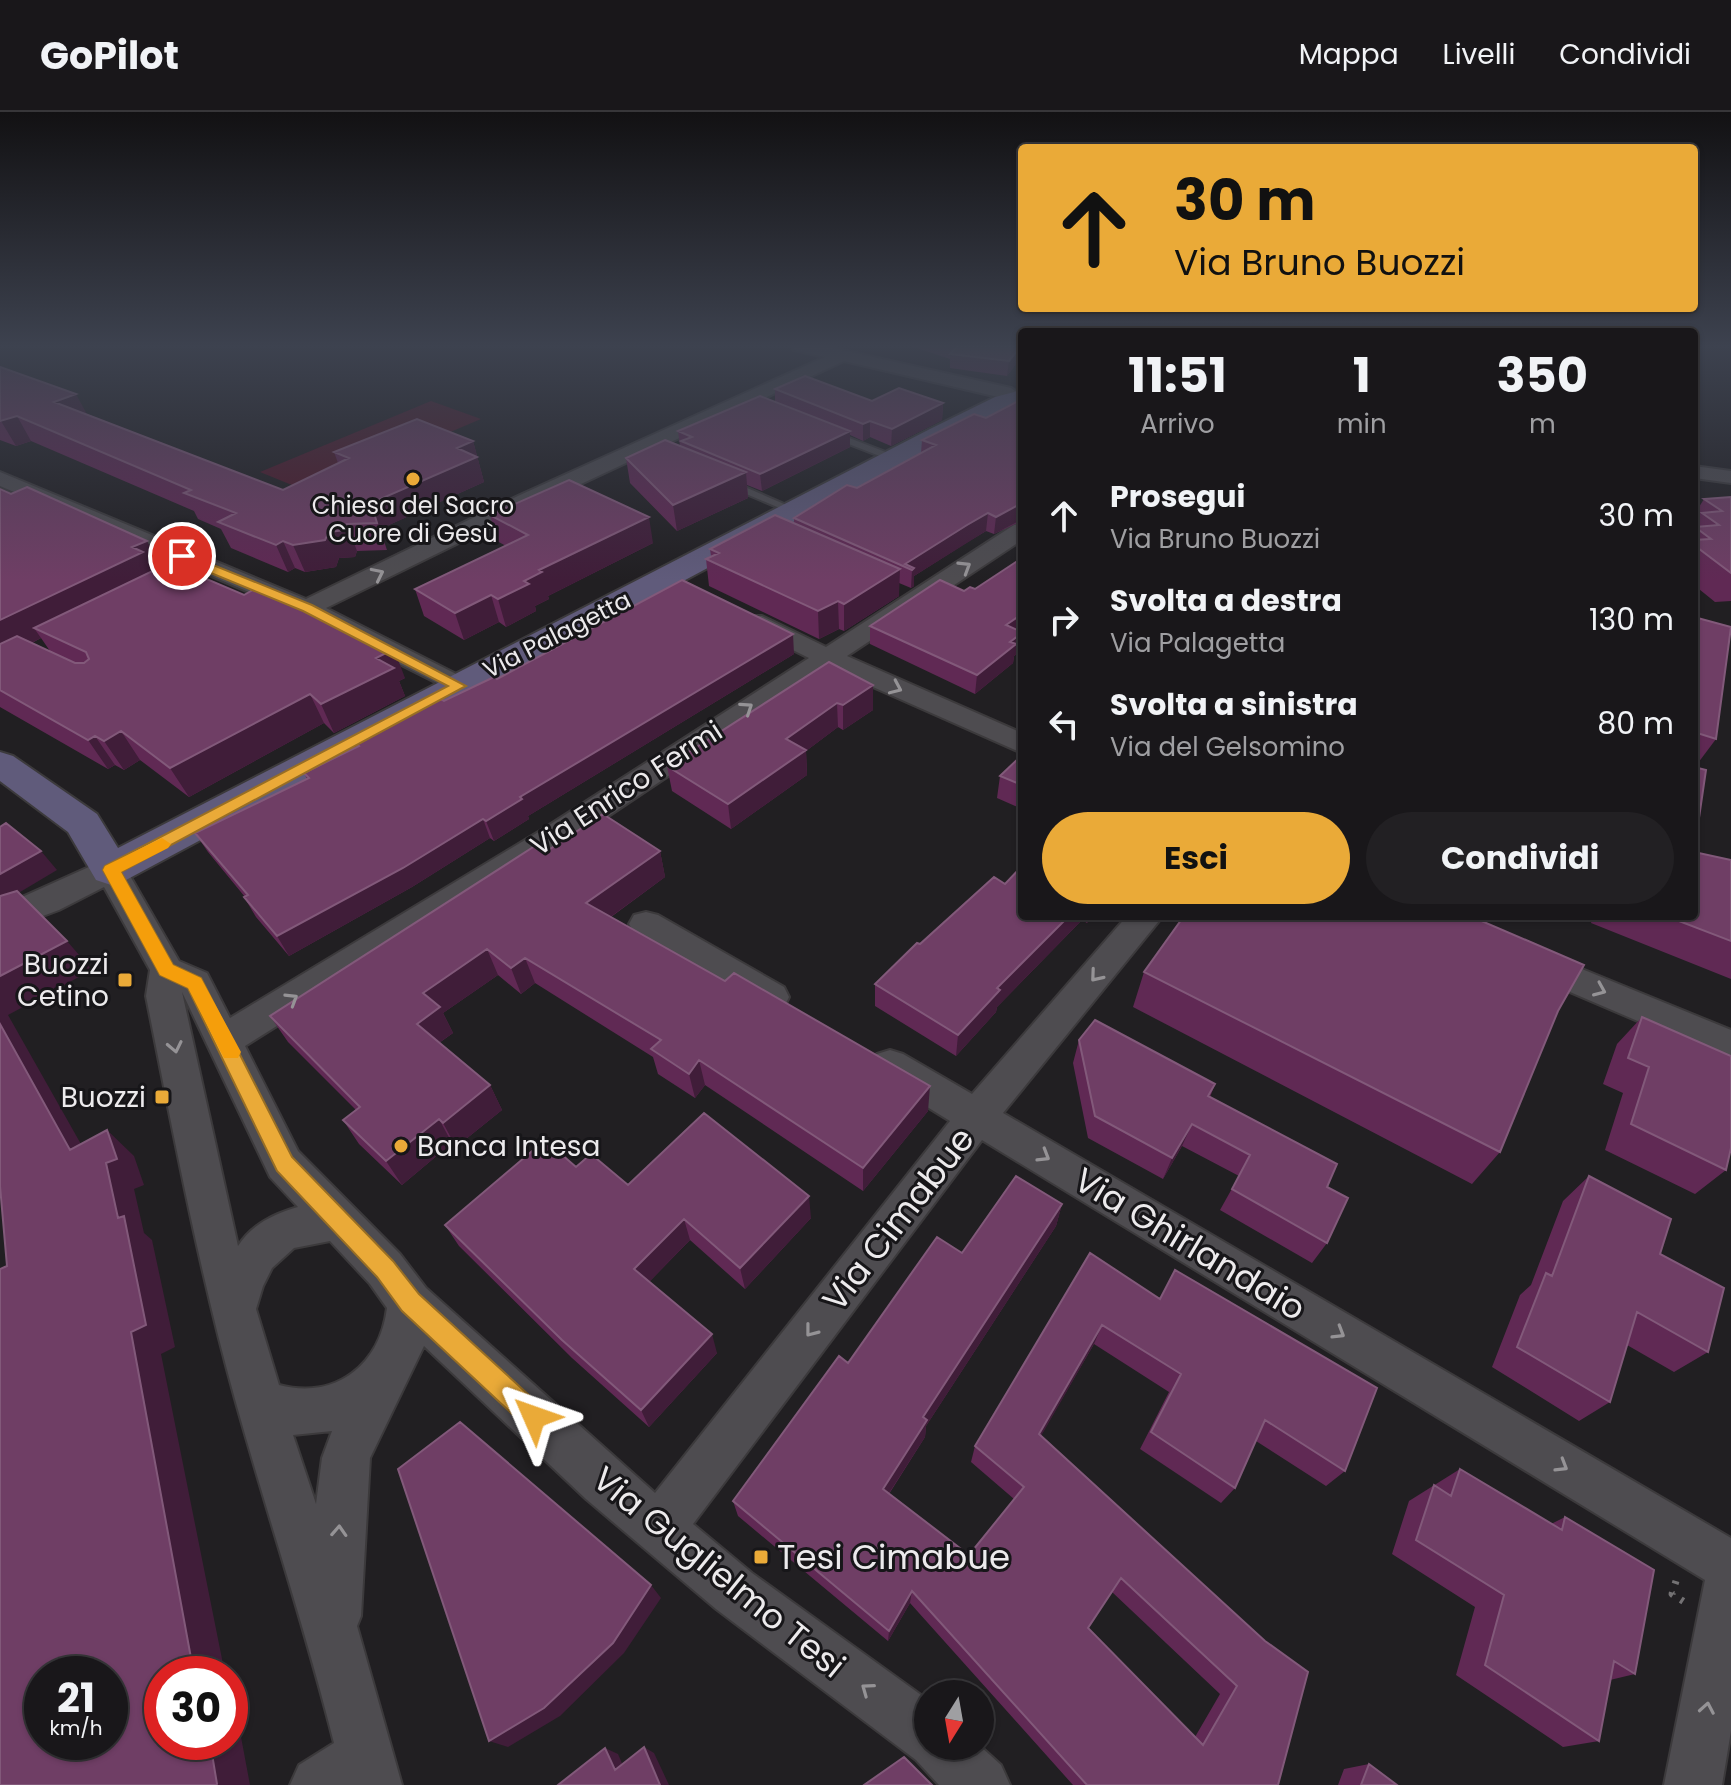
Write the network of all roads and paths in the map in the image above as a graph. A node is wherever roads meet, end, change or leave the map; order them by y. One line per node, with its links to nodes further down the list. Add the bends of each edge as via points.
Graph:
1 (676, 424): 13 (street, one-way to 1)
2 (959, 424): 4 (street, Via Palagetta)
3 (823, 430): 4 (lane)
4 (893, 458): 9 (street, Via Palagetta)
5 (1698, 473): 7 (street)
6 (712, 476): 9 (lane)
7 (1731, 477)
8 (0, 478): 11 (street)
9 (793, 510): 16 (street, Via Palagetta, via 679,584)
10 (1018, 532): 15 (street, Via Enrico Fermi, one-way to 10, via 910,594)
11 (207, 567): 12 (street); 13 (street)
12 (181, 581)
13 (307, 608): 16 (street)
14 (732, 610): 15 (street)
15 (825, 656): 17 (street, one-way to 17); 26 (street, Via Enrico Fermi, one-way to 15, via 551,839)
16 (459, 686): 19 (street, Via Palagetta)
17 (1018, 742)
18 (0, 764): 19 (street, via 83,823)
19 (111, 870): 20 (street); 24 (street)
20 (0, 920)
21 (1143, 920): 29 (street, Via Cimabue, one-way to 29)
22 (646, 924): 25 (street)
23 (1500, 948): 27 (street, one-way to 27)
24 (167, 970): 26 (street, via 195,983); 32 (street, one-way to 32, via 164,996 212,1226)
25 (793, 1009)
26 (225, 1040): 30 (street, via 282,1160)
27 (1731, 1046)
28 (860, 1048): 29 (street, Via Ghirlandaio)
29 (977, 1116): 35 (street, Via Cimabue, one-way to 35); 36 (street, Via Ghirlandaio, one-way to 36)
30 (335, 1221): 31 (street, via 385,1269); 32 (street, via 288,1229 265,1241 250,1264)
31 (410, 1303): 33 (street, via 406,1336); 35 (street, Via Guglielmo Tesi)
32 (235, 1307): 34 (street)
33 (383, 1378): 34 (street, via 337,1408 315,1413 278,1409); 38 (street, one-way to 33, via 346,1458)
34 (258, 1399): 38 (street)
35 (659, 1529): 39 (street, Via Guglielmo Tesi, one-way to 35)
36 (1731, 1567)
37 (1731, 1579): 44 (street, one-way to 37)
38 (334, 1637): 41 (street)
39 (914, 1724)
40 (953, 1760): 43 (street)
41 (369, 1770): 42 (street)
42 (319, 1785)
43 (981, 1785)
44 (1693, 1785)

